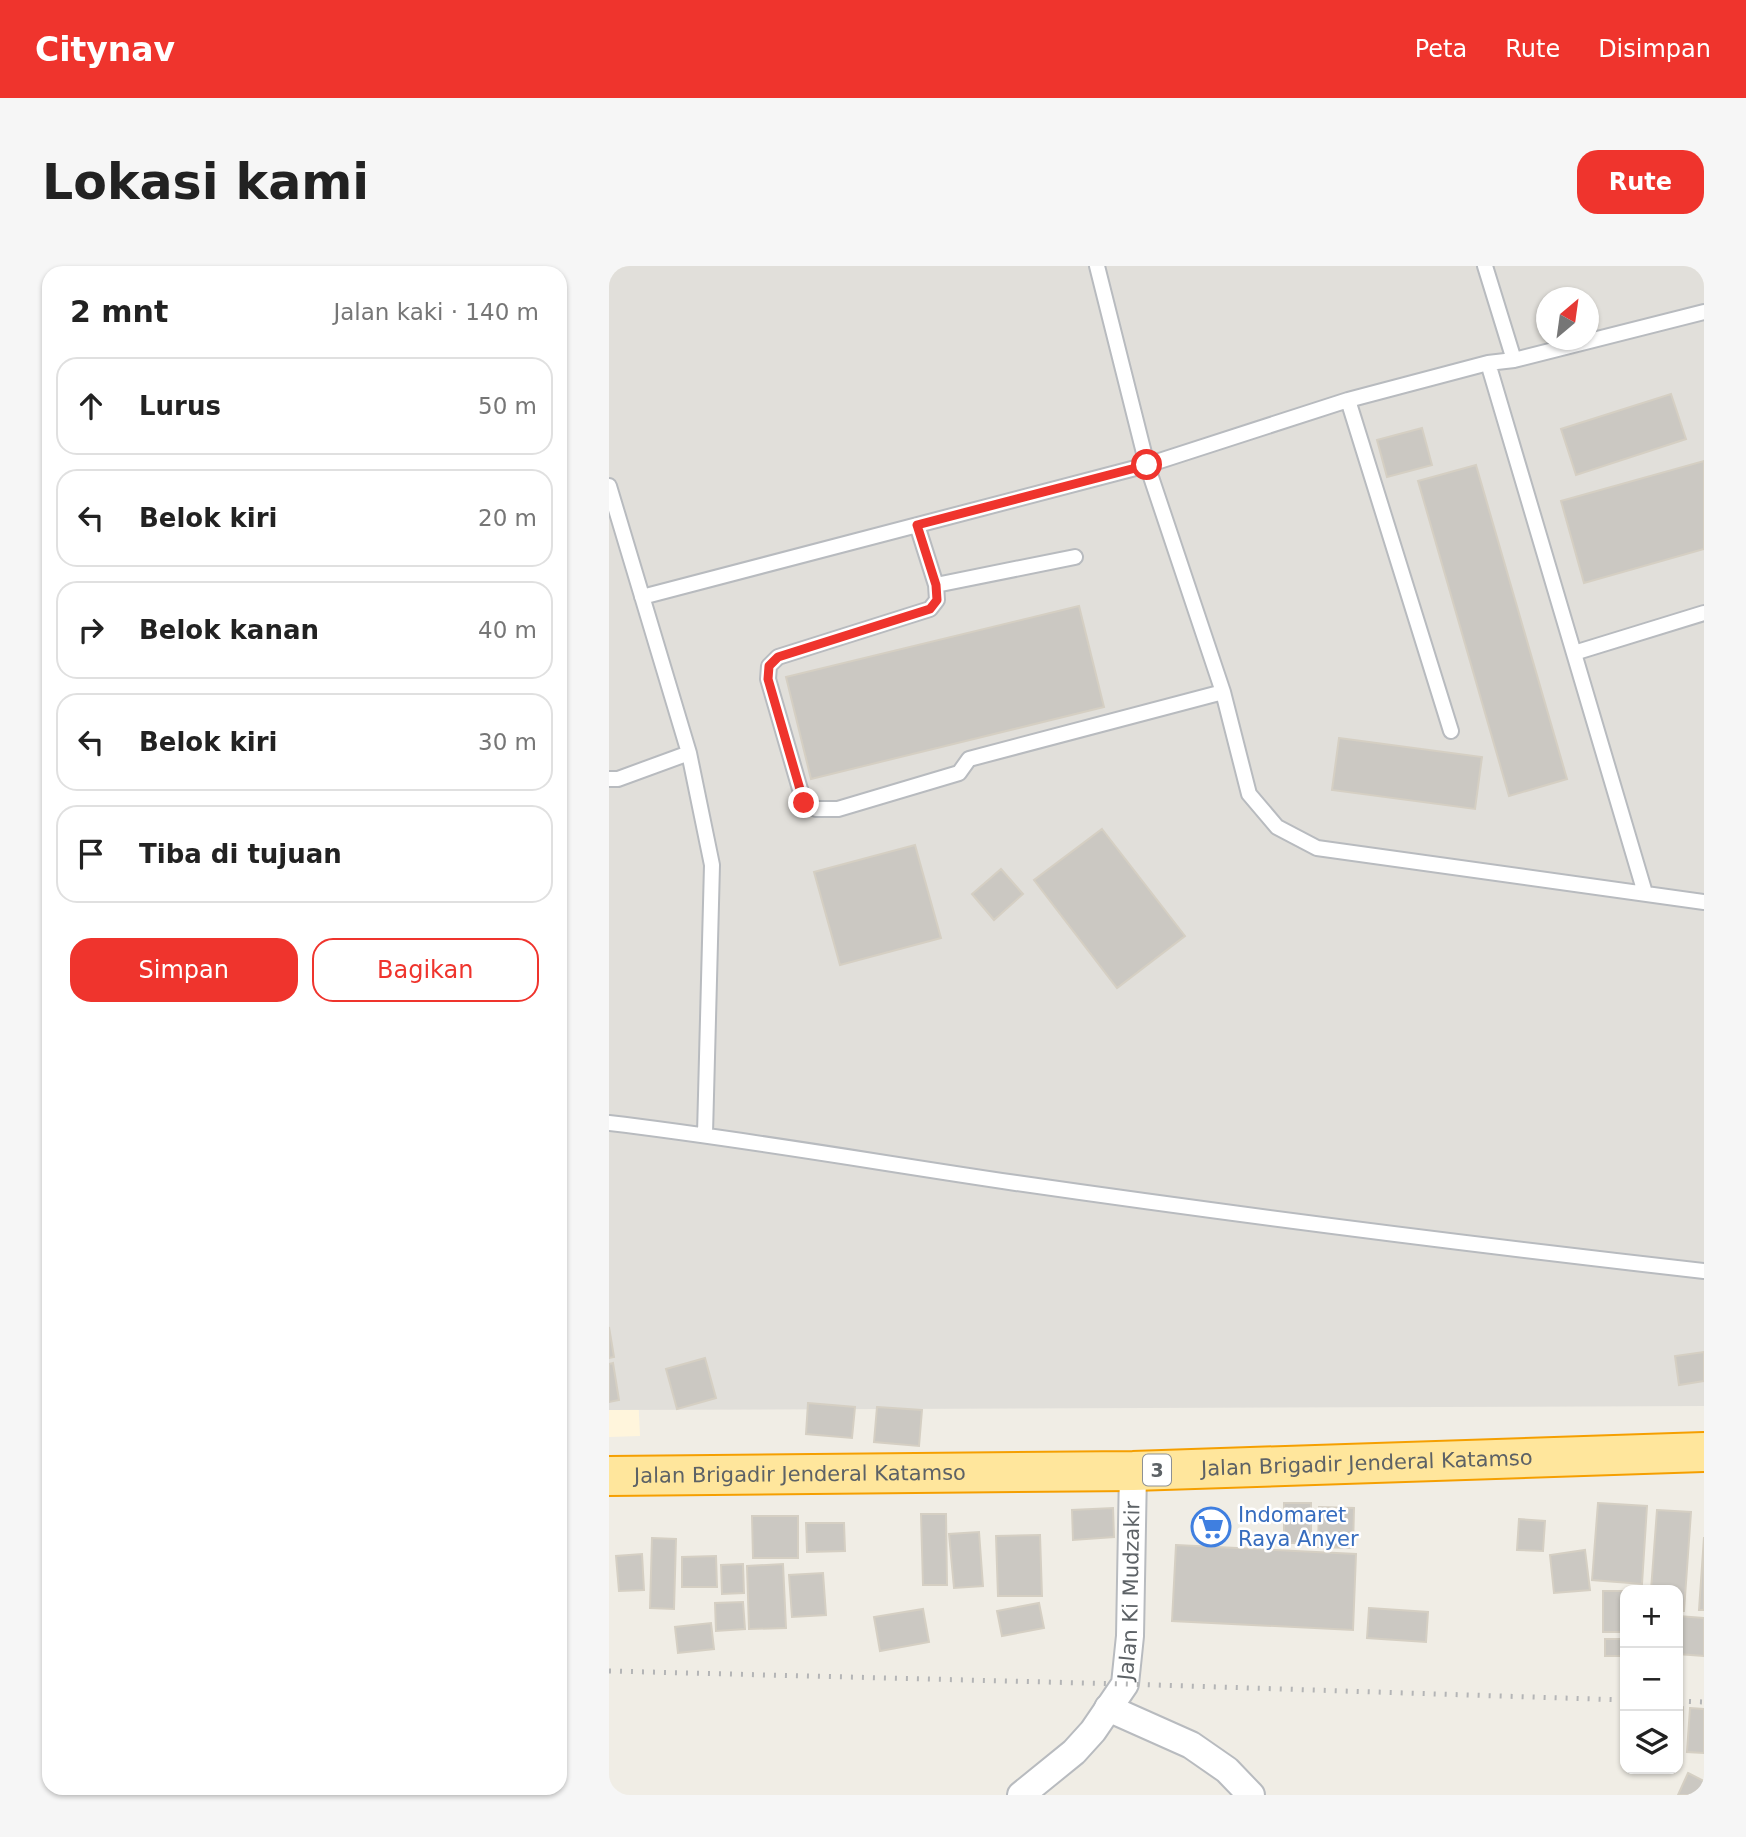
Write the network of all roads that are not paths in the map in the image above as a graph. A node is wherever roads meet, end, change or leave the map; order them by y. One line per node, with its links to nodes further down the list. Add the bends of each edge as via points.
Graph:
1 (1097, 266): 7 (lane)
2 (1485, 266): 4 (lane)
3 (1704, 312): 4 (lane)
4 (1514, 360): 5 (lane)
5 (1488, 363): 6 (lane); 14 (lane)
6 (1348, 400): 7 (lane); 16 (lane)
7 (1147, 465): 9 (lane); 15 (lane)
8 (609, 486): 12 (lane)
9 (917, 525): 11 (lane); 12 (lane)
10 (1075, 557): 11 (lane)
11 (936, 585): 15 (lane, via 937,600 930,609 778,657 769,666 768,679 804,803 838,809 959,773 969,759)
12 (642, 597): 17 (lane)
13 (1704, 613): 14 (lane)
14 (1574, 653): 19 (lane)
15 (1223, 692): 19 (lane, via 1249,794 1277,827 1317,848)
16 (1451, 731)
17 (689, 753): 18 (lane); 22 (lane, via 712,865)
18 (609, 779)
19 (1645, 893): 20 (lane)
20 (1704, 902)
21 (609, 1123): 22 (lane)
22 (705, 1135): 23 (lane, via 1027,1185 1463,1244)
23 (1704, 1271)
24 (1704, 1452): 25 (highway, Jalan Brigadir Jenderal Katamso / 3)
25 (1133, 1471): 26 (highway, Jalan Brigadir Jenderal Katamso / 3); 27 (street, Jalan Ki Mudzakir, via 1125,1684)
26 (609, 1476)
27 (1108, 1708): 28 (street, Jalan Ki Mudzakir, via 1074,1752); 29 (street, via 1191,1745 1227,1770)
28 (1021, 1795)
29 (1251, 1795)

